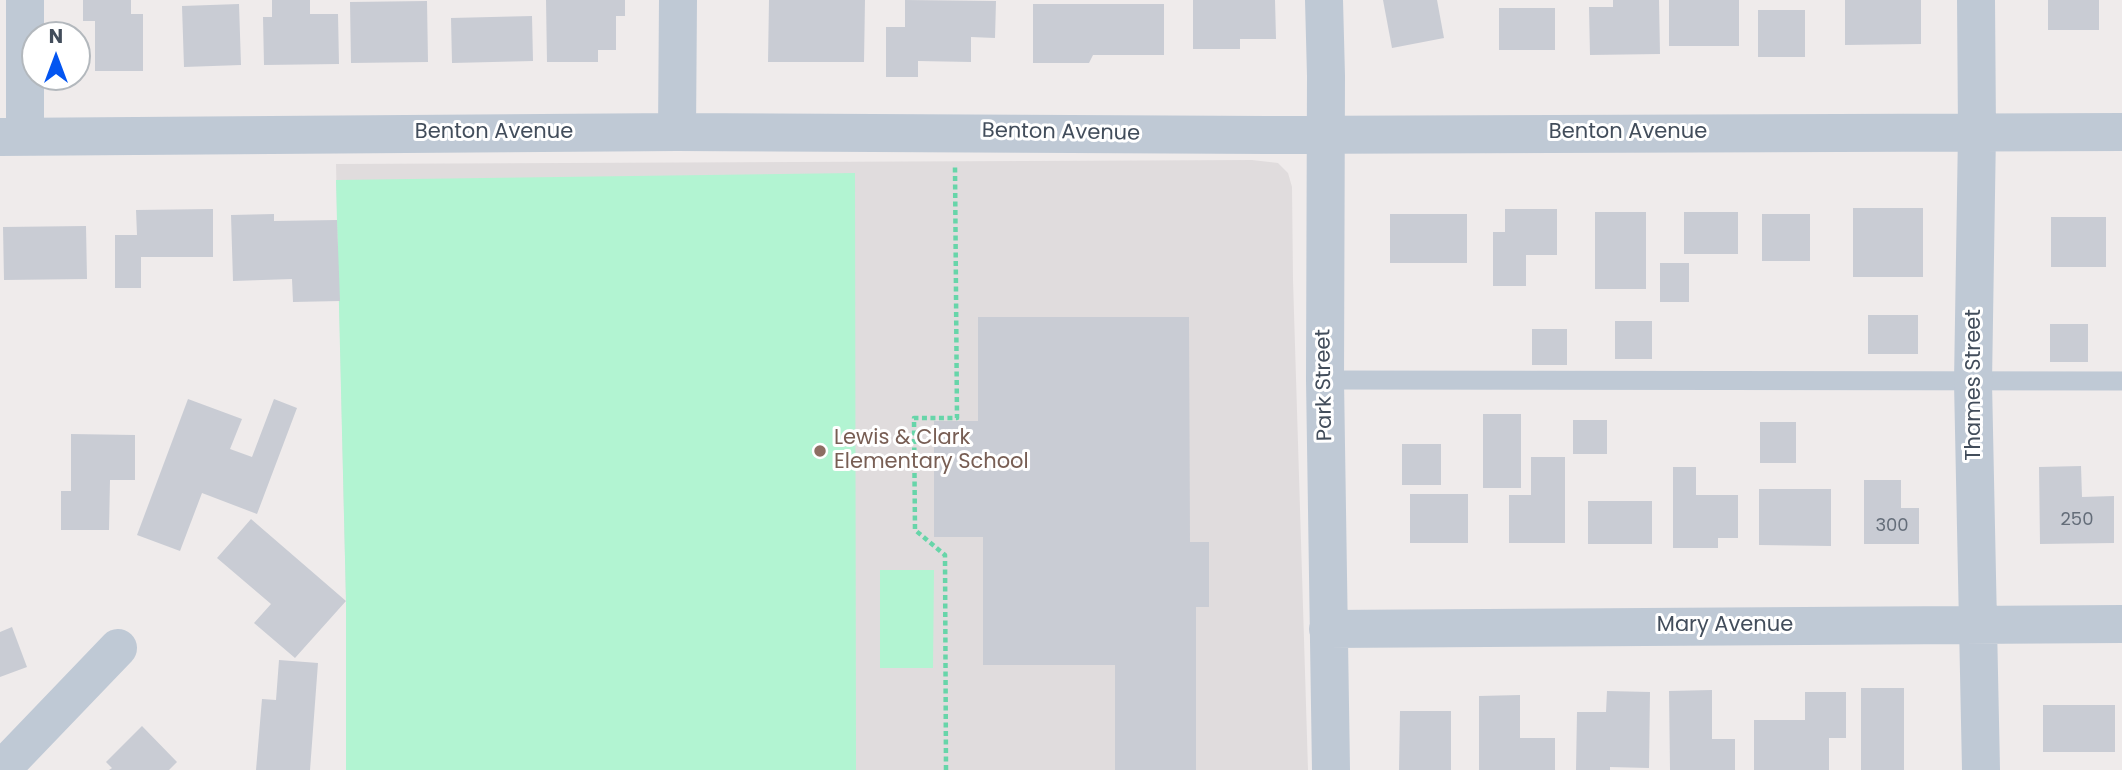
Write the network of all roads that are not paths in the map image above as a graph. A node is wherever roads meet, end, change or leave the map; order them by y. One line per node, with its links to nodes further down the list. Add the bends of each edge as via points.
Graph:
1 (25, 0): 9 (street)
2 (678, 0): 5 (street)
3 (1324, 0): 8 (street, Park Street)
4 (1976, 0): 6 (street, Thames Street)
5 (677, 132): 8 (street, Benton Avenue); 9 (street, Benton Avenue)
6 (1977, 132): 7 (street, Benton Avenue); 8 (street, Benton Avenue); 11 (street, Thames Street)
7 (2122, 132)
8 (1326, 134): 10 (street, Park Street)
9 (12, 137)
10 (1325, 380): 11 (lane); 15 (street, Park Street)
11 (1973, 382): 12 (lane); 13 (street, Thames Street)
12 (2122, 382)
13 (1978, 624): 14 (street, Mary Avenue); 15 (street, Mary Avenue); 19 (street, Thames Street)
14 (2122, 624)
15 (1328, 629): 18 (street, Park Street)
16 (118, 648): 17 (street)
17 (1, 770)
18 (1331, 770)
19 (1981, 770)

